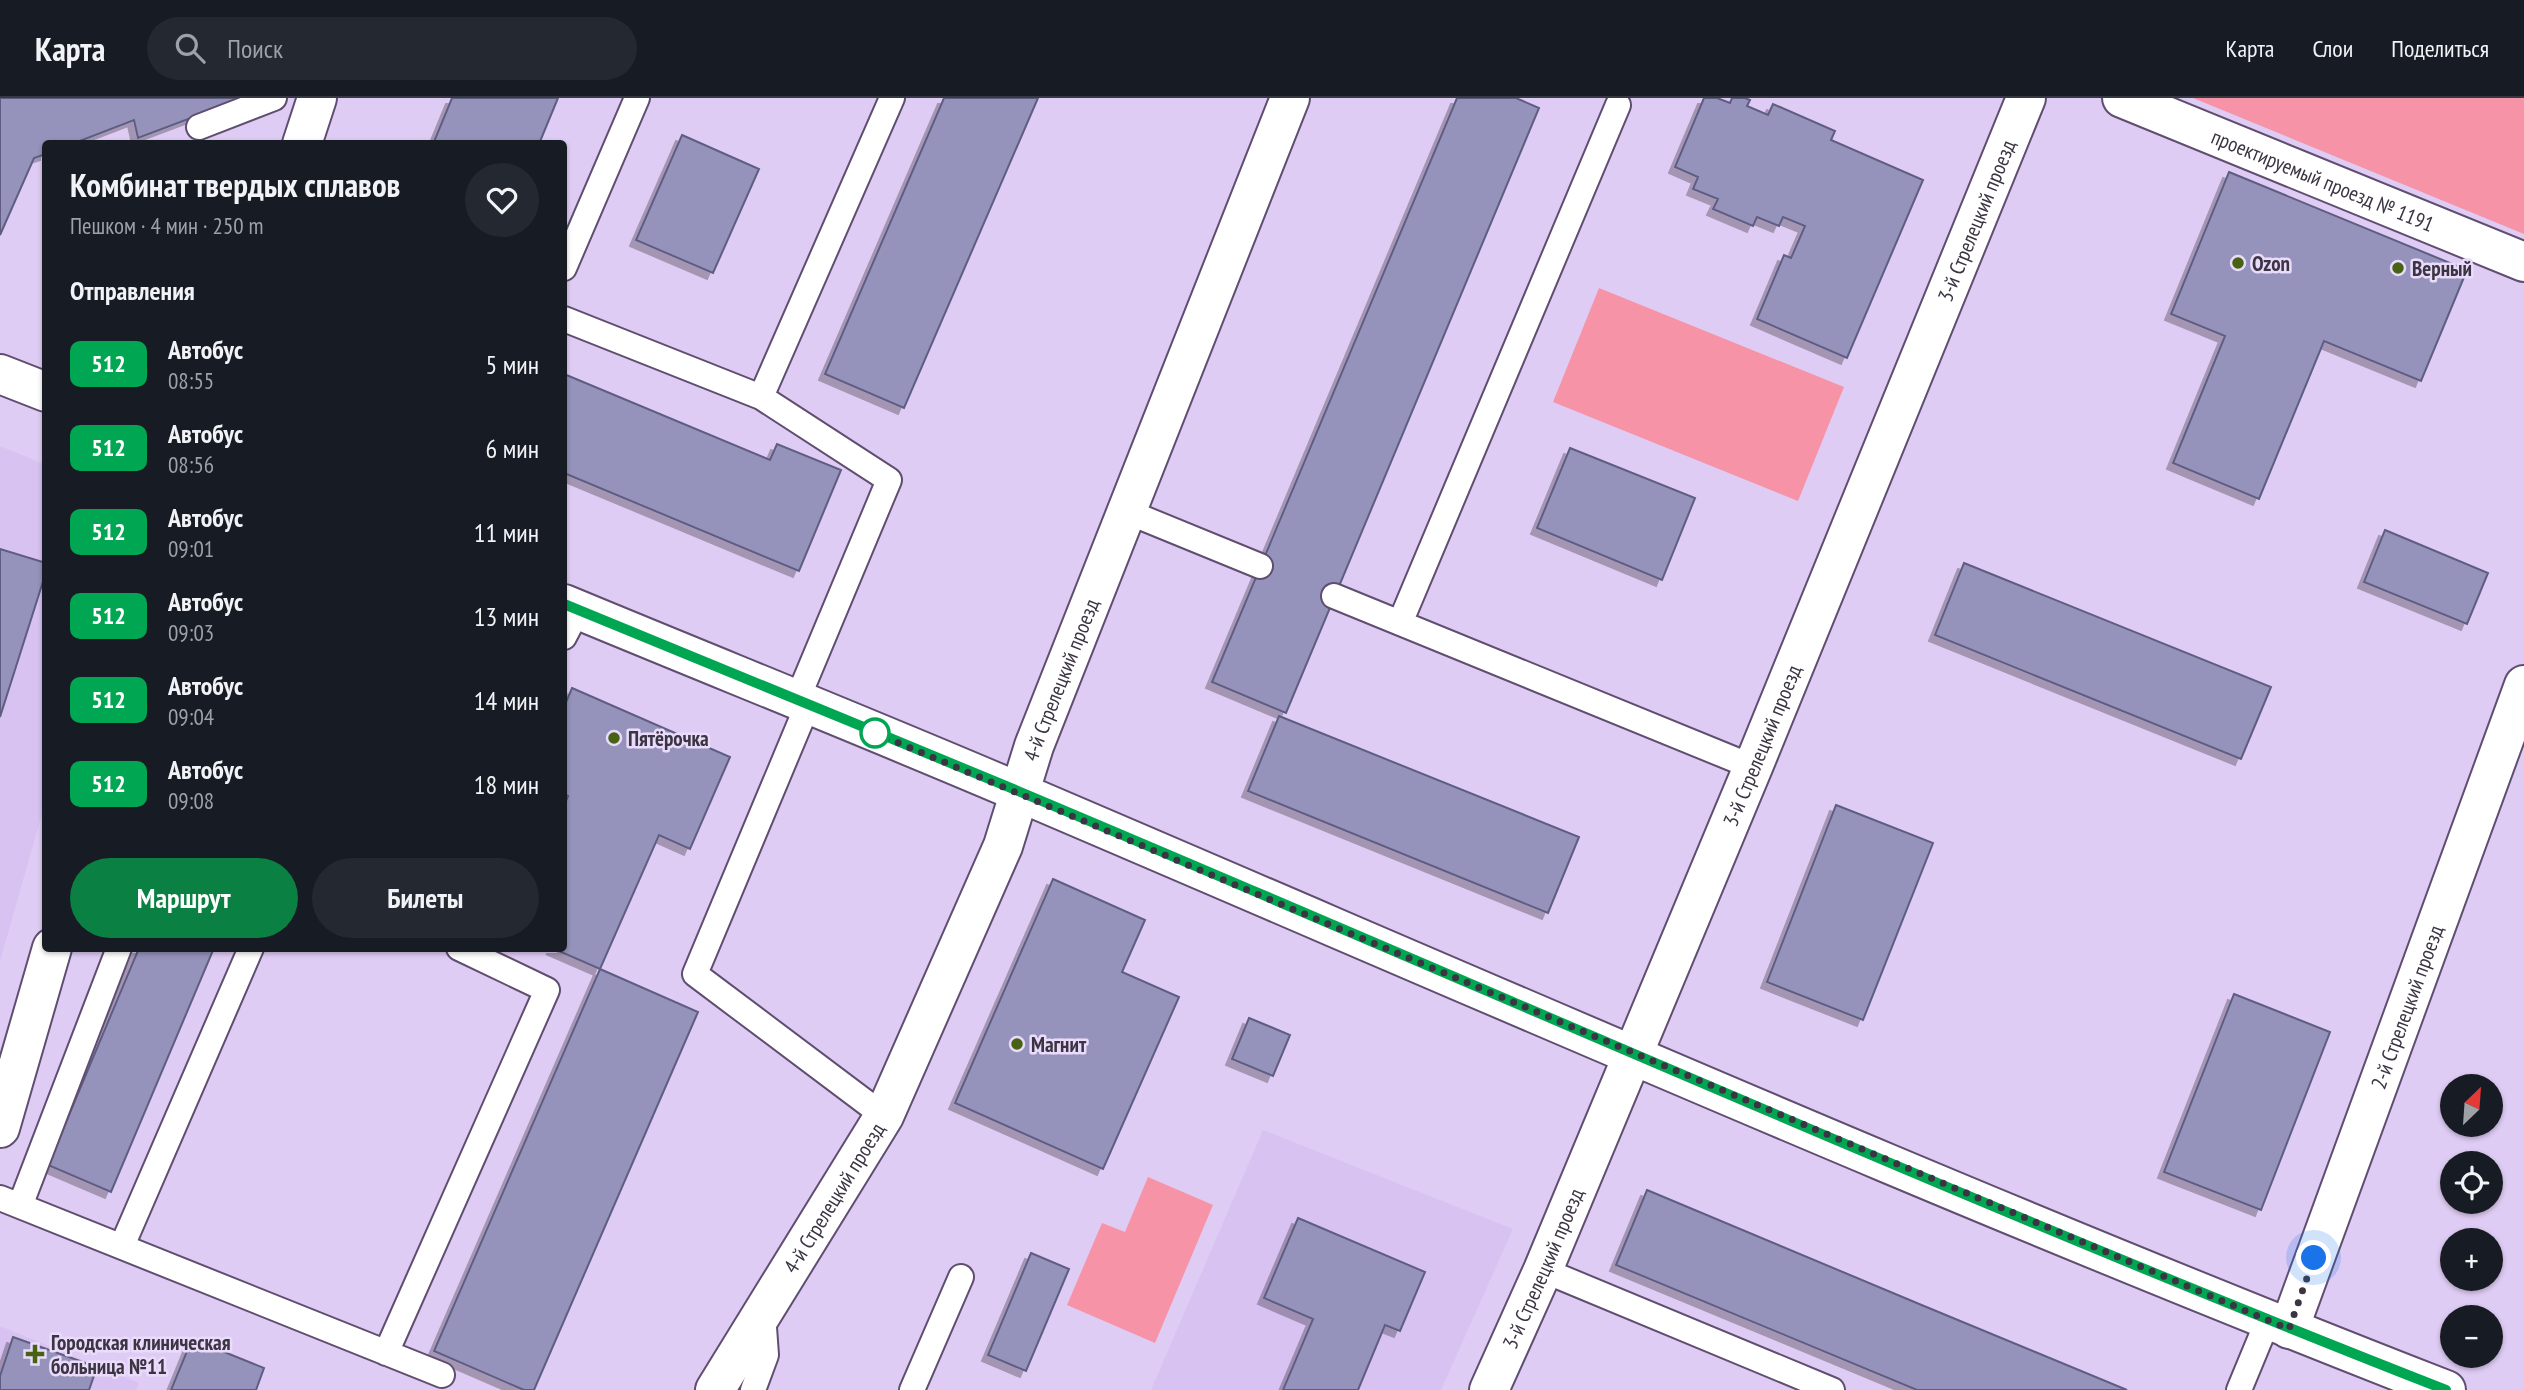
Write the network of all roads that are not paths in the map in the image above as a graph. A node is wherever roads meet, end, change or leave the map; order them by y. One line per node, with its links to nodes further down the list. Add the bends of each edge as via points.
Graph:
1 (275, 98): 9 (lane)
2 (317, 98): 10 (street)
3 (637, 98): 11 (lane)
4 (892, 98): 16 (lane)
5 (1290, 98): 17 (street, 4-й Стрелецкий проезд)
6 (2026, 98): 24 (street, 3-й Стрелецкий проезд)
7 (2122, 98): 12 (street, проектируемый проезд № 1191)
8 (1618, 105): 21 (lane)
9 (199, 127)
10 (303, 140)
11 (567, 261)
12 (2524, 262)
13 (567, 320): 16 (lane)
14 (0, 374): 15 (street)
15 (42, 390)
16 (761, 397): 23 (lane, via 889,480)
17 (1128, 512): 18 (lane); 25 (street, 4-й Стрелецкий проезд, via 1034,746)
18 (1260, 566)
19 (1335, 596): 21 (lane)
20 (568, 617): 23 (street)
21 (1400, 623): 24 (lane)
22 (2524, 685): 38 (street, 2-й Стрелецкий проезд)
23 (802, 702): 25 (street); 31 (lane, via 695,974)
24 (1753, 767): 30 (street, 3-й Стрелецкий проезд)
25 (1021, 793): 30 (street); 31 (street, 4-й Стрелецкий проезд, via 1003,846)
26 (51, 952): 32 (street)
27 (117, 952): 33 (lane)
28 (249, 952): 34 (lane)
29 (467, 952): 39 (lane, via 547,990)
30 (1634, 1055): 35 (street, 3-й Стрелецкий проезд); 38 (street)
31 (884, 1116): 37 (street, 4-й Стрелецкий проезд)
32 (0, 1128)
33 (10, 1202): 34 (lane)
34 (122, 1247): 39 (lane)
35 (1543, 1270): 44 (street, 3-й Стрелецкий проезд); 45 (lane)
36 (961, 1277): 43 (lane)
37 (763, 1313): 41 (street, 4-й Стрелецкий проезд); 42 (lane, via 766,1355)
38 (2279, 1324): 46 (lane); 47 (street)
39 (386, 1353): 40 (lane)
40 (442, 1375)
41 (715, 1390)
42 (753, 1390)
43 (912, 1390)
44 (1489, 1390)
45 (1832, 1390)
46 (2239, 1390)
47 (2446, 1390)

